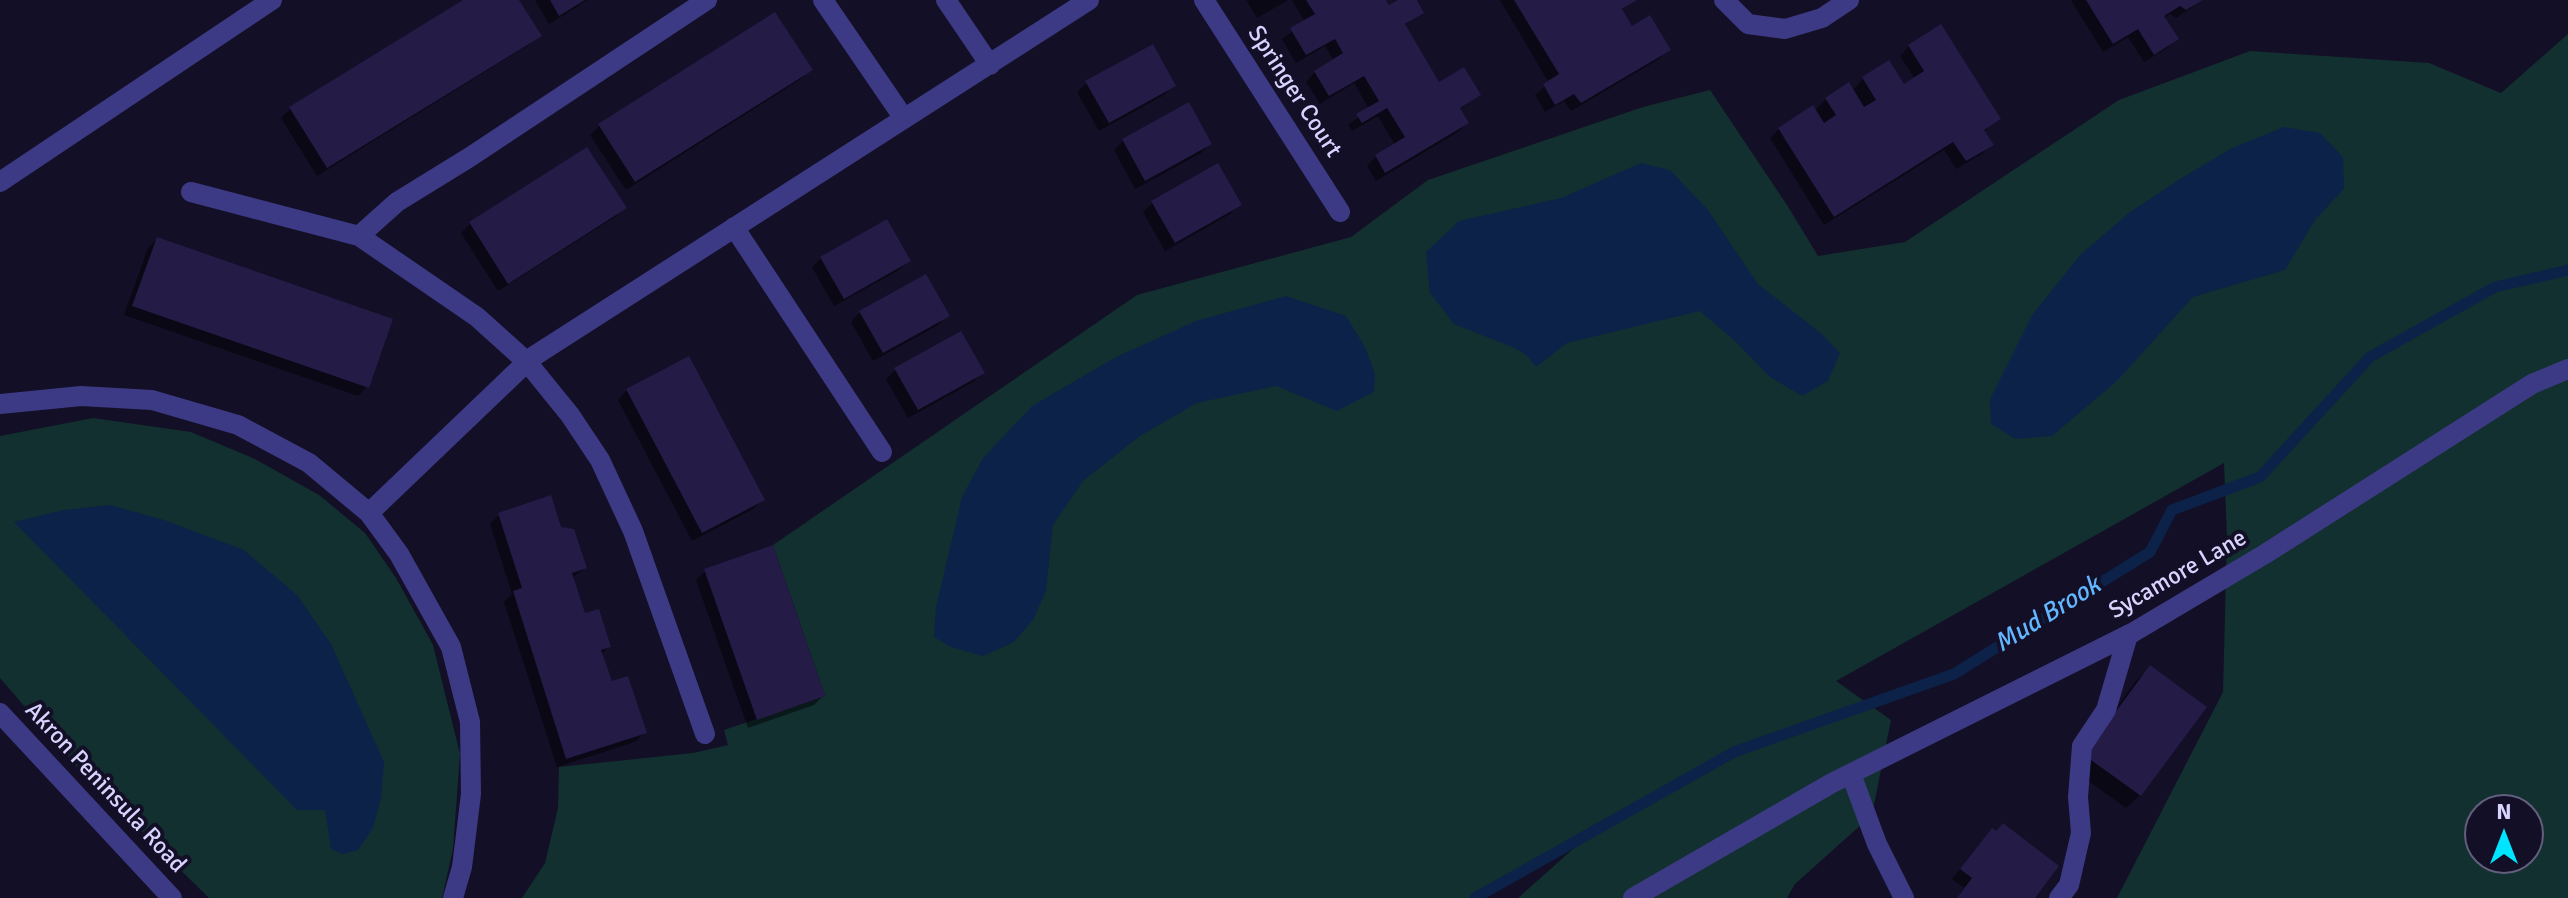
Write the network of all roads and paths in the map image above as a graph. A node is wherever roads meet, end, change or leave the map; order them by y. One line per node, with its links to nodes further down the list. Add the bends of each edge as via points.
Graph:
1 (272, 0): 11 (street)
2 (707, 0): 15 (street, via 397,202)
3 (823, 0): 10 (street)
4 (946, 0): 9 (street)
5 (1089, 0): 9 (street)
6 (1204, 0): 13 (street, Springer Court)
7 (1724, 0): 8 (street, via 1748,24 1785,29 1822,18)
8 (1849, 0)
9 (990, 65): 10 (street)
10 (903, 117): 14 (street)
11 (0, 182)
12 (191, 192): 15 (street)
13 (1340, 212)
14 (734, 227): 16 (street); 19 (street)
15 (359, 236): 16 (street, via 477,317)
16 (527, 362): 20 (street); 23 (street, via 600,460 633,531)
17 (2568, 369): 21 (street, Sycamore Lane, via 2532,384)
18 (0, 404): 20 (street, via 81,396 152,400 238,425 309,463)
19 (882, 452)
20 (369, 513): 26 (street, via 399,554 451,647 470,722 471,794)
21 (2128, 635): 24 (street, Sycamore Lane); 29 (street, via 2106,710 2082,746 2081,833 2069,885)
22 (0, 713): 25 (street, Akron Peninsula Road)
23 (705, 734)
24 (1851, 774): 27 (street, Sycamore Lane); 28 (street)
25 (172, 898)
26 (453, 898)
27 (1633, 898)
28 (1904, 898)
29 (2059, 898)

